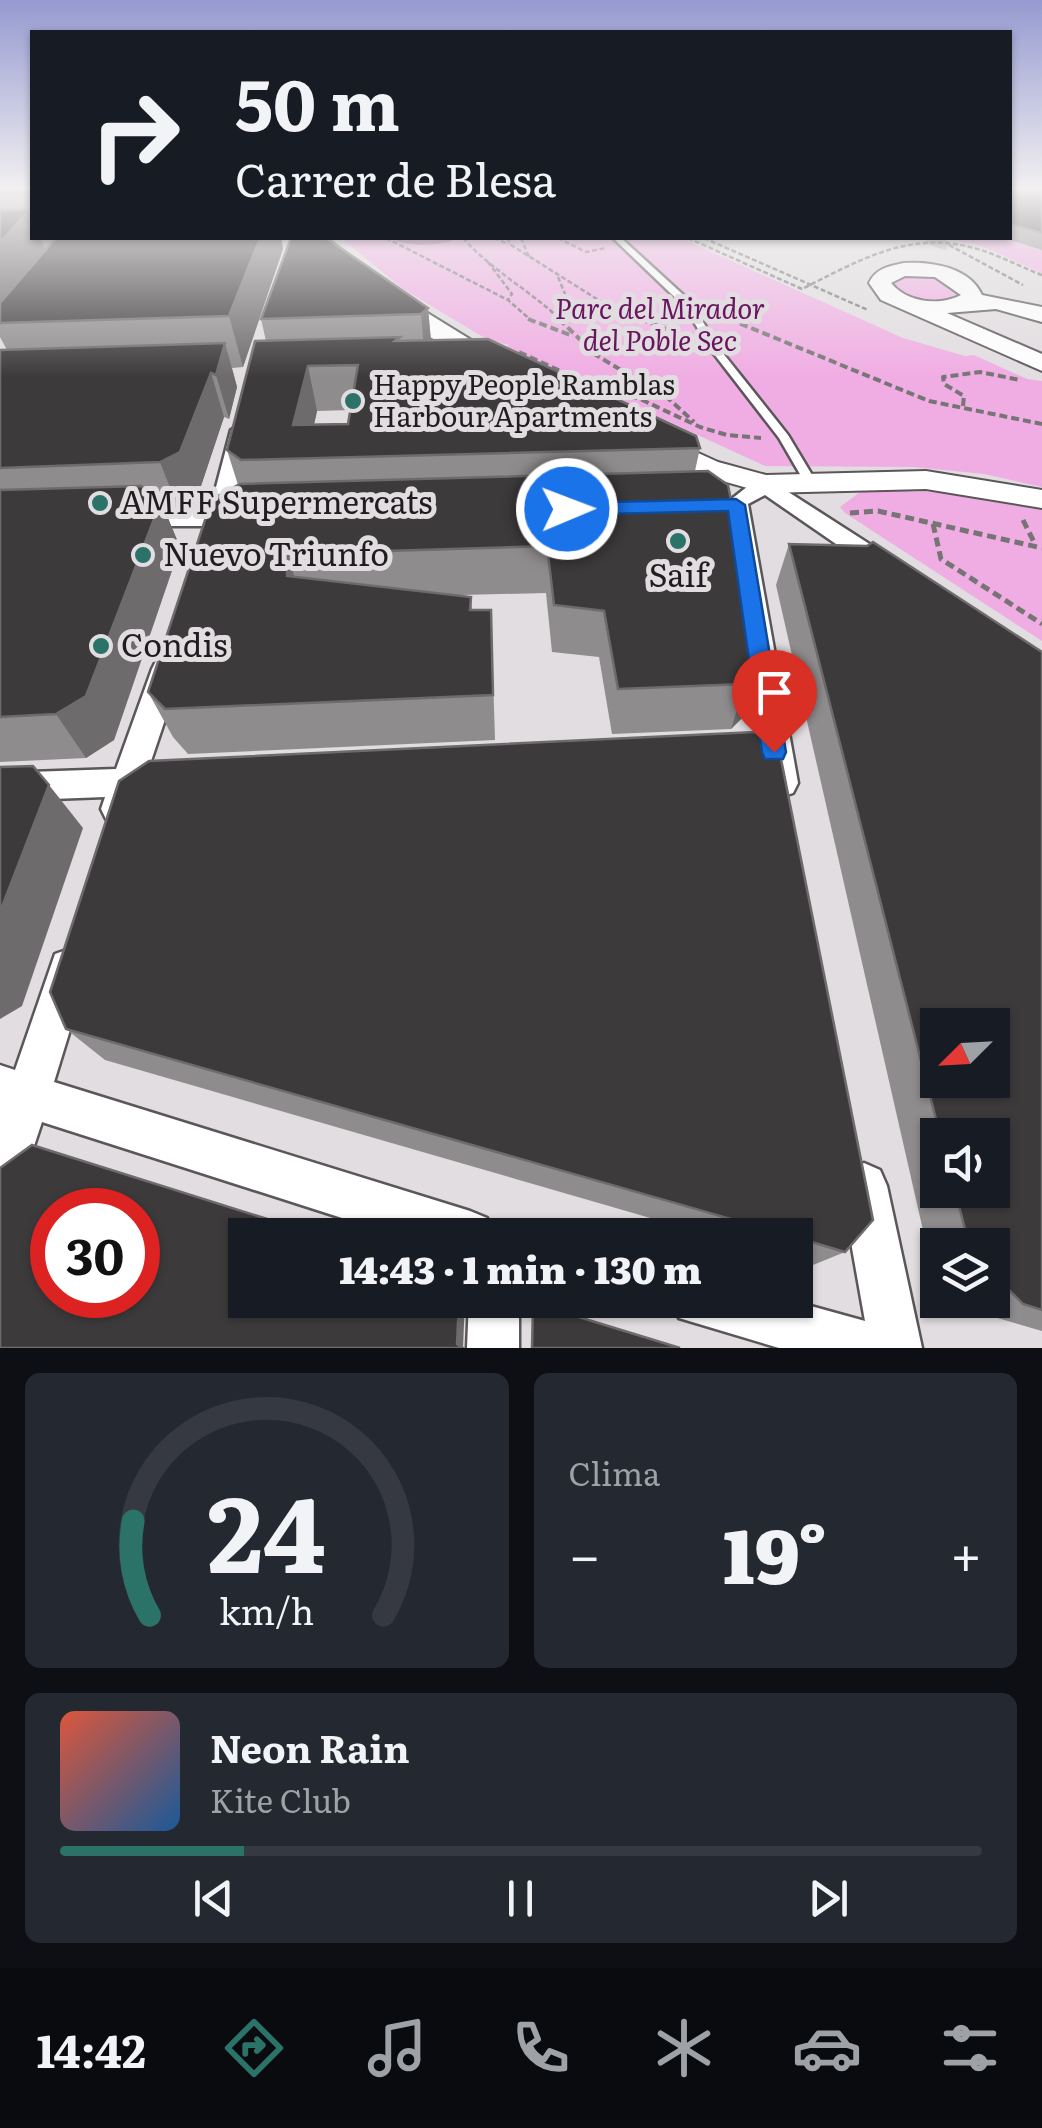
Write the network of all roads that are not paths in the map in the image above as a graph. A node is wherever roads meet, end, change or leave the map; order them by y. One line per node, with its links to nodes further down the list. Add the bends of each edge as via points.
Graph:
1 (321, 252): 10 (street, via 407,312)
2 (632, 252): 15 (lane, via 688,304)
3 (934, 252): 5 (street)
4 (941, 252): 6 (street)
5 (910, 269): 6 (street); 7 (street, via 888,273 880,283)
6 (959, 293): 7 (street); 8 (street); 9 (street, via 954,320)
7 (911, 304): 9 (street)
8 (1042, 314)
9 (973, 332): 12 (street)
10 (511, 363): 11 (street)
11 (472, 371)
12 (1037, 373)
13 (247, 408): 19 (street)
14 (629, 429): 16 (street, via 708,468)
15 (812, 484): 16 (street); 17 (street, via 926,480)
16 (740, 498): 22 (street); 27 (street, via 757,752)
17 (1042, 500)
18 (269, 516): 19 (street)
19 (221, 517): 20 (street); 21 (street)
20 (96, 522)
21 (205, 563)
22 (911, 583)
23 (179, 637): 25 (street)
24 (181, 780): 25 (street)
25 (127, 782): 26 (street); 28 (street)
26 (0, 788)
27 (790, 828)
28 (110, 837)
29 (80, 930): 30 (street)
30 (14, 1091): 32 (street); 33 (street)
31 (857, 1151): 38 (street)
32 (0, 1184)
33 (416, 1218)
34 (494, 1318): 36 (street)
35 (762, 1318): 37 (street)
36 (494, 1348)
37 (871, 1348)
38 (896, 1348)

